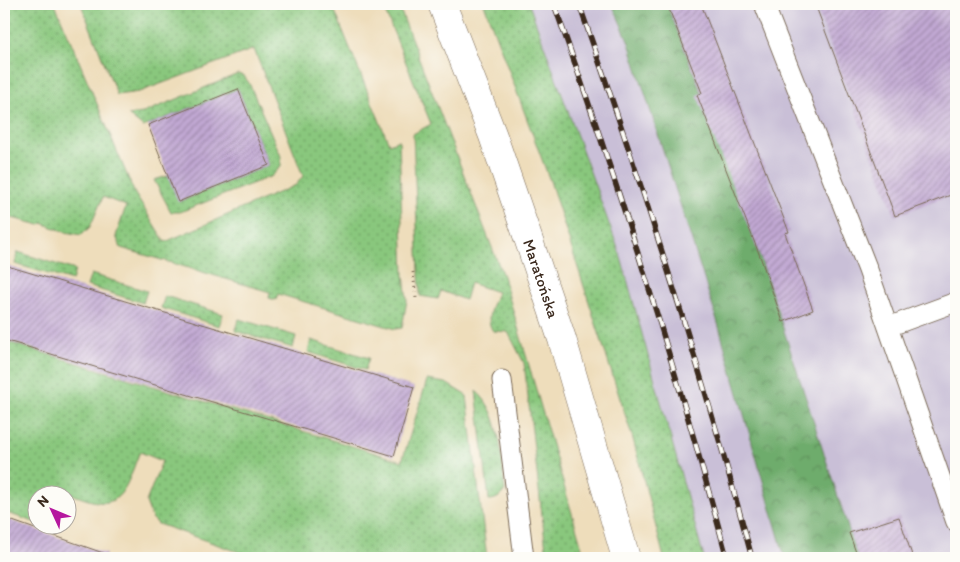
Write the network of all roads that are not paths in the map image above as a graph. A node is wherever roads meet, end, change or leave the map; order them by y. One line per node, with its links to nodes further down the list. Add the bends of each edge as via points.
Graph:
1 (442, 4): 8 (street, Maratońska, via 493,136 562,339)
2 (764, 4): 4 (lane)
3 (956, 302): 4 (lane)
4 (888, 327): 6 (lane)
5 (502, 380): 7 (lane)
6 (956, 522)
7 (524, 558)
8 (626, 558)

